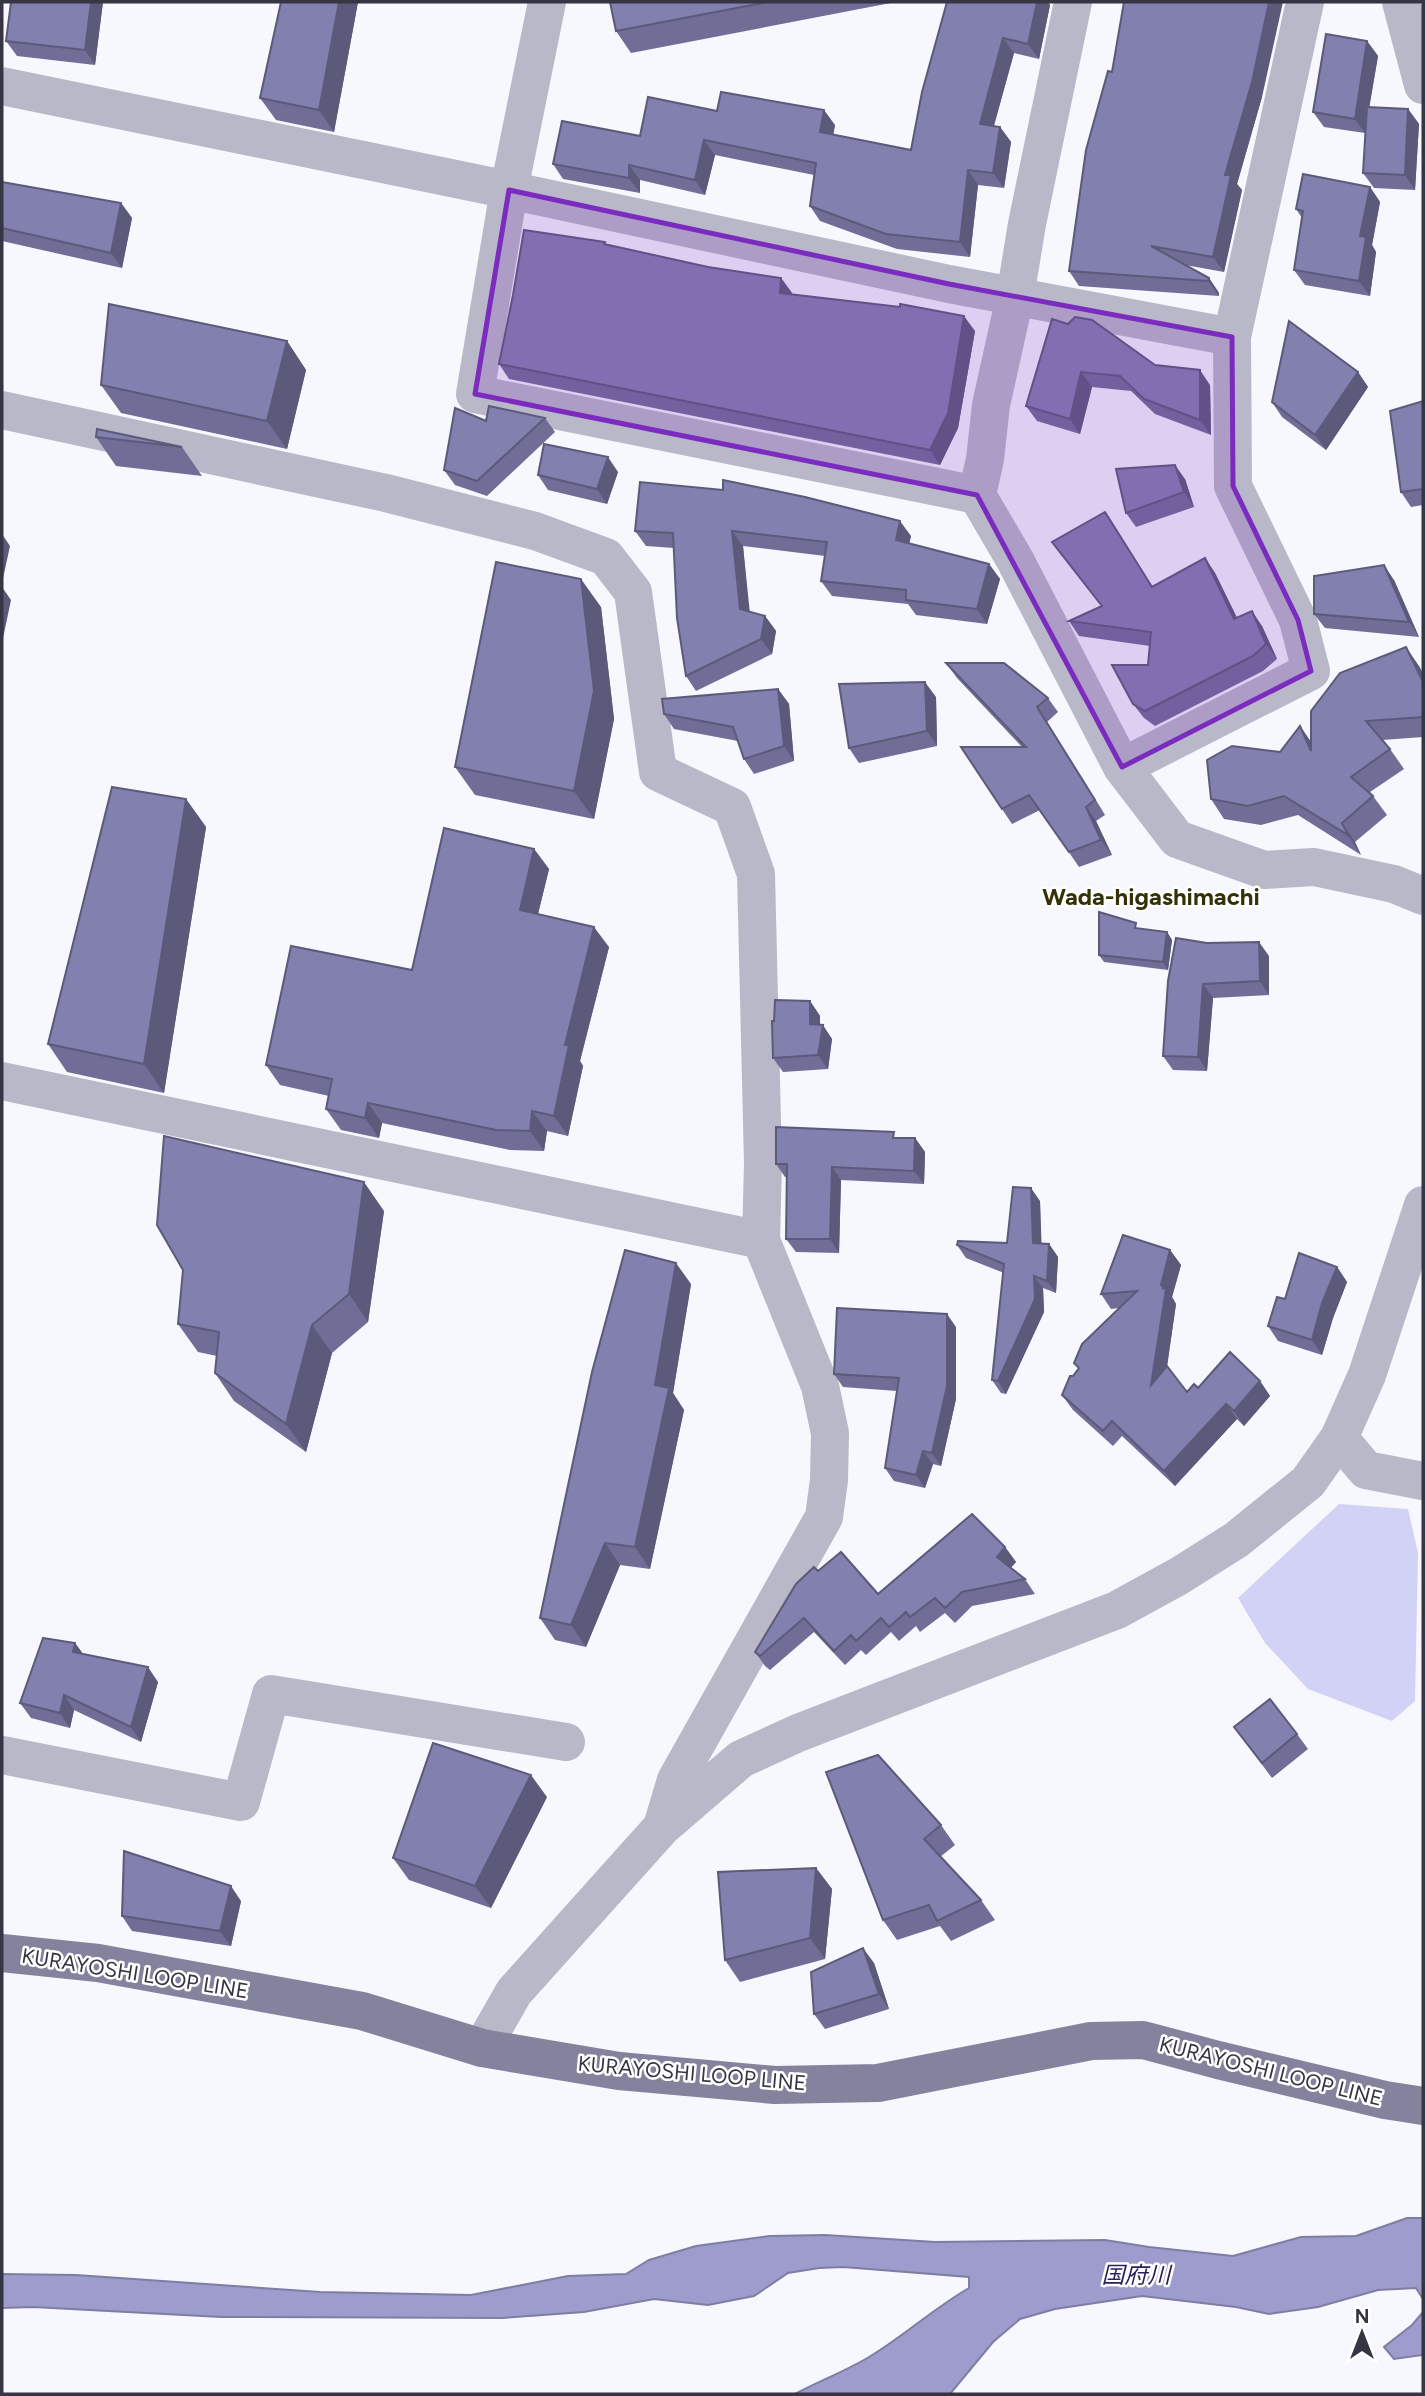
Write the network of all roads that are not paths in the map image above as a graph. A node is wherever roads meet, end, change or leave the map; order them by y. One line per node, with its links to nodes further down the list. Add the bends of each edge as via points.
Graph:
1 (547, 2): 7 (street)
2 (1073, 2): 8 (street)
3 (1305, 2): 9 (street)
4 (1401, 2): 5 (street)
5 (1423, 85)
6 (2, 86): 7 (street)
7 (509, 190): 8 (street); 11 (street, via 475,394)
8 (1015, 297): 9 (street); 11 (street)
9 (1232, 337): 12 (street, via 1233,486 1298,620 1311,671)
10 (2, 410): 16 (street, via 386,493 535,531 606,556 633,593 658,772 732,807 756,874)
11 (977, 495): 12 (street)
12 (1122, 767): 13 (street, via 1177,839 1264,870 1314,867 1394,884)
13 (1423, 896)
14 (2, 1081): 16 (street)
15 (1423, 1205): 17 (street, via 1367,1376)
16 (761, 1240): 21 (street, via 820,1385 830,1433 824,1517 676,1780)
17 (1339, 1438): 18 (street, via 1366,1470); 21 (street, via 1308,1482 1236,1540 1180,1576 1117,1610 741,1759)
18 (1423, 1481)
19 (566, 1742): 20 (street, via 271,1694 241,1802)
20 (2, 1755)
21 (662, 1827): 23 (street, via 514,1992)
22 (2, 1953): 23 (main road, KURAYOSHI LOOP LINE, via 98,1963 362,2011)
23 (482, 2049): 24 (main road, KURAYOSHI LOOP LINE, via 619,2071 775,2085 878,2083 1091,2041 1143,2040)
24 (1423, 2106)

